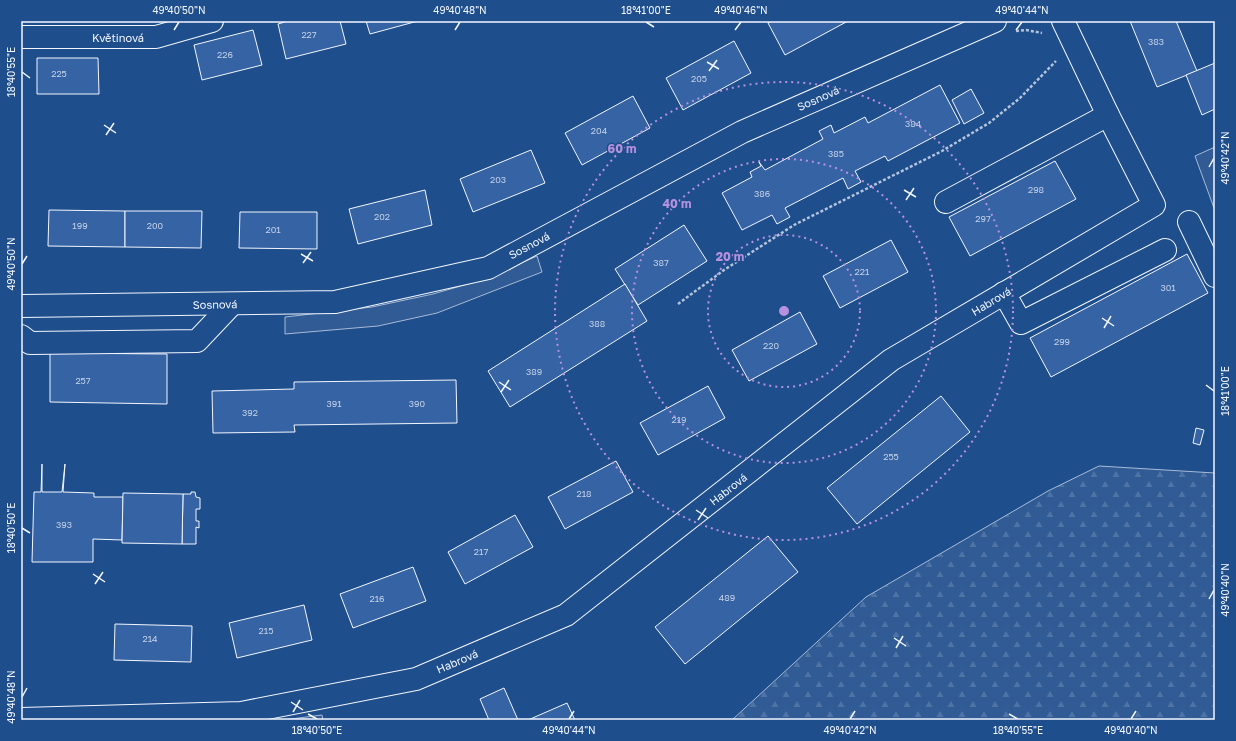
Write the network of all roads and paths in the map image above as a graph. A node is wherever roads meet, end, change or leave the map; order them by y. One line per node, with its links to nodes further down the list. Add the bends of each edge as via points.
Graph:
1 (212, 21): 5 (street, Květinová, via 156,37)
2 (1063, 21): 7 (street, Habrová)
3 (1048, 26): 4 (path, via 1026,30)
4 (1002, 27): 13 (street, Sosnová, via 742,132 488,268 335,302)
5 (21, 37)
6 (1057, 60): 14 (path, via 1020,98 989,123 942,151 794,225 724,270)
7 (1108, 115): 8 (street); 12 (street, Habrová, via 1154,205)
8 (946, 202)
9 (1189, 222): 11 (street)
10 (1165, 250): 12 (street, via 1021,323)
11 (1215, 276)
12 (1004, 293): 17 (street, Habrová, via 891,360 566,615 416,679 241,714)
13 (232, 304): 15 (street, Sosnová); 16 (street, via 197,341 30,343)
14 (678, 304)
15 (21, 306)
16 (21, 336)
17 (21, 719)

